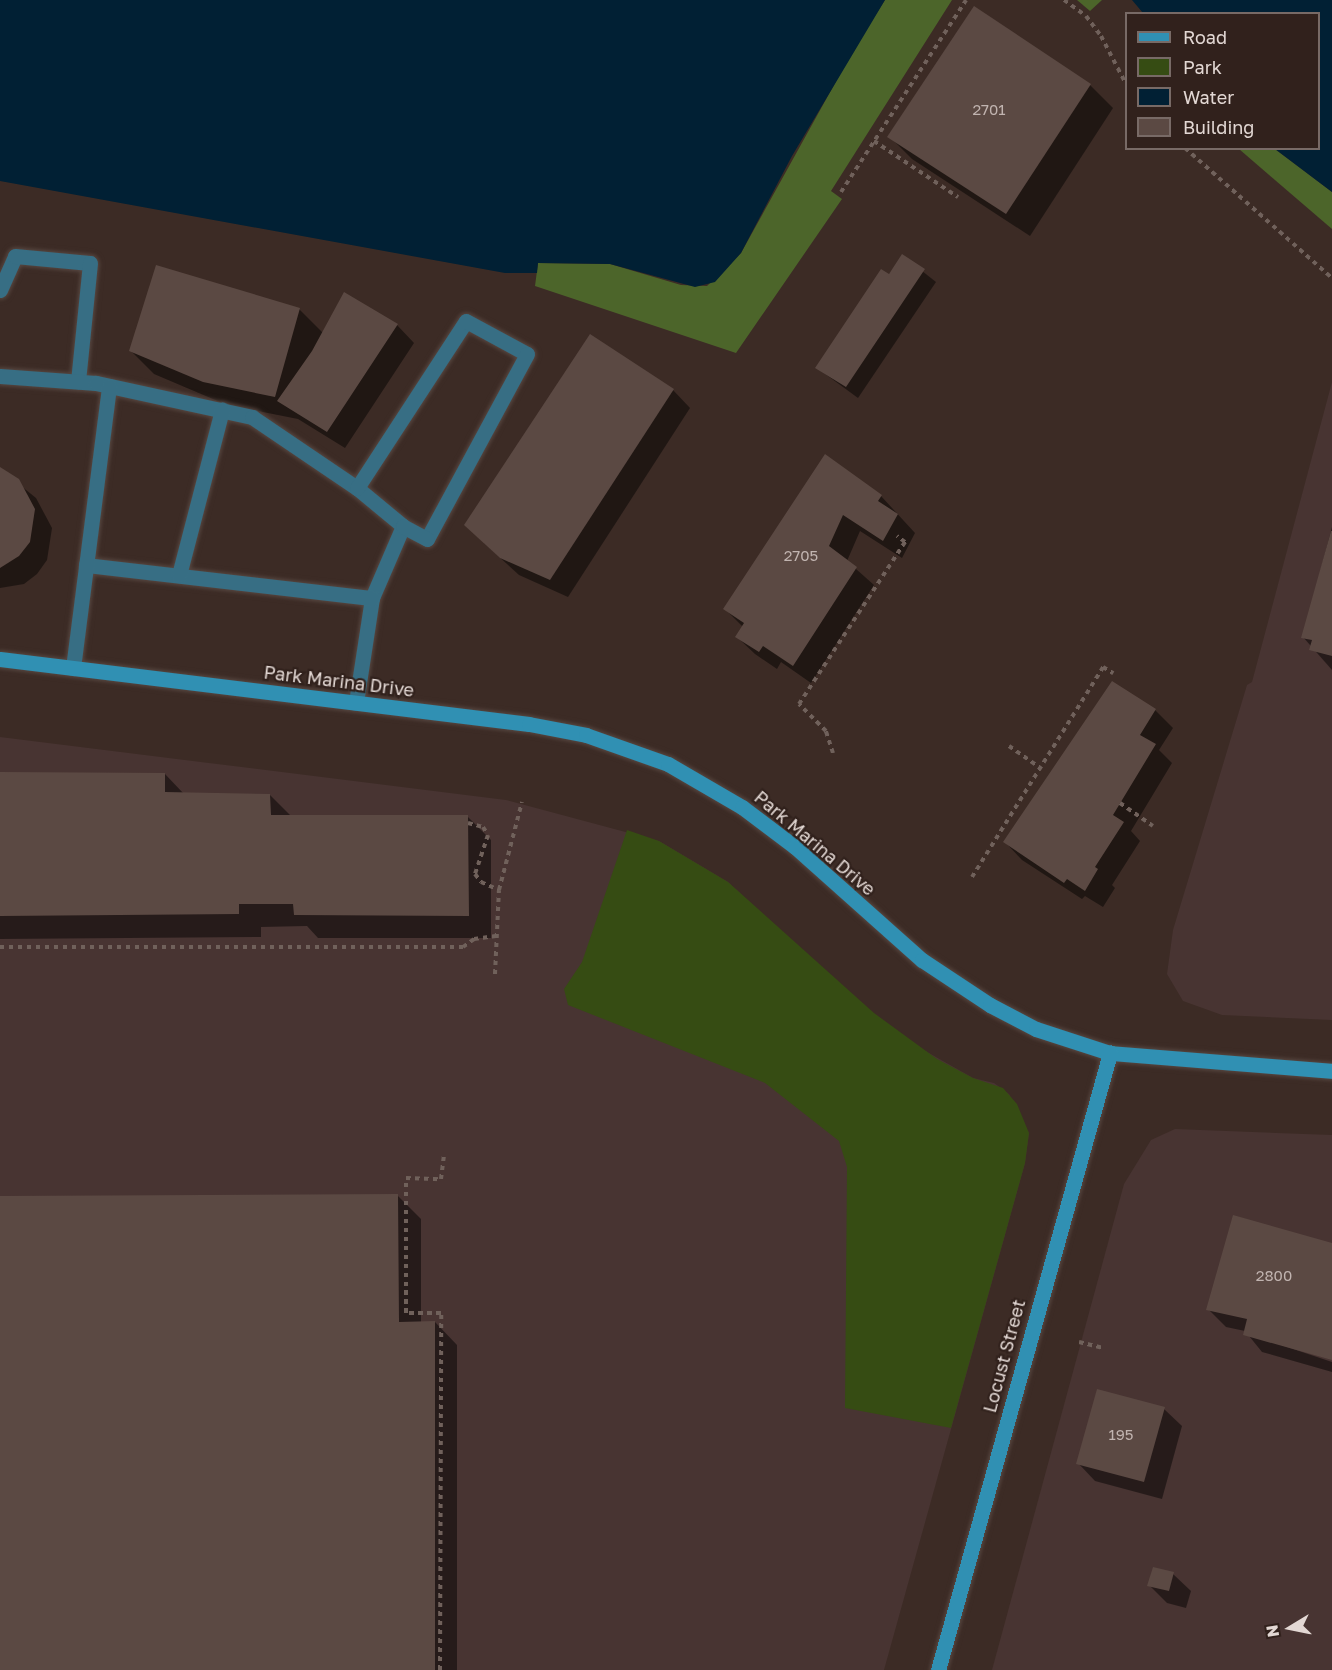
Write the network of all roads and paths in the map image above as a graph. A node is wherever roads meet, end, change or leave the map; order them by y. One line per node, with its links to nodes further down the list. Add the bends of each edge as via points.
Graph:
1 (966, 0): 4 (path)
2 (1064, 0): 3 (path, via 1086,16 1101,36)
3 (1125, 82)
4 (874, 141): 6 (path); 7 (path)
5 (1187, 150): 8 (path)
6 (841, 192)
7 (958, 196)
8 (1332, 278)
9 (0, 290): 11 (lane, via 15,256 90,263)
10 (0, 376): 11 (lane)
11 (78, 381): 12 (lane)
12 (109, 386): 13 (lane); 17 (lane)
13 (222, 410): 14 (lane, via 252,417); 18 (lane)
14 (357, 488): 15 (lane); 15 (lane, via 466,321 527,354 427,539)
15 (403, 526): 19 (lane)
16 (897, 536): 25 (path, via 905,542 799,704 826,731)
17 (86, 565): 18 (lane); 21 (lane)
18 (179, 575): 19 (lane)
19 (372, 598): 23 (lane)
20 (0, 659): 21 (main road, Park Marina Drive)
21 (73, 668): 23 (main road, Park Marina Drive)
22 (1113, 673): 26 (path, via 1103,667)
23 (356, 703): 36 (main road, Park Marina Drive, via 552,728 596,738 668,764 777,832 922,960 972,994 1054,1036)
24 (1009, 747): 26 (path)
25 (833, 753)
26 (1041, 768): 31 (path)
27 (522, 802): 32 (path)
28 (1120, 803): 30 (path)
29 (468, 823): 32 (path, via 483,828 488,835 475,874 481,882)
30 (1153, 826)
31 (972, 877)
32 (500, 890): 33 (path)
33 (496, 936): 34 (path, via 474,939 463,947); 35 (path)
34 (0, 947)
35 (495, 974)
36 (1110, 1053): 37 (main road, Park Marina Drive); 42 (main road, Locust Street)
37 (1332, 1071)
38 (444, 1155): 41 (path, via 441,1179 406,1178 406,1313 441,1313)
39 (1079, 1342): 40 (path)
40 (1103, 1348)
41 (440, 1670)
42 (938, 1670)

